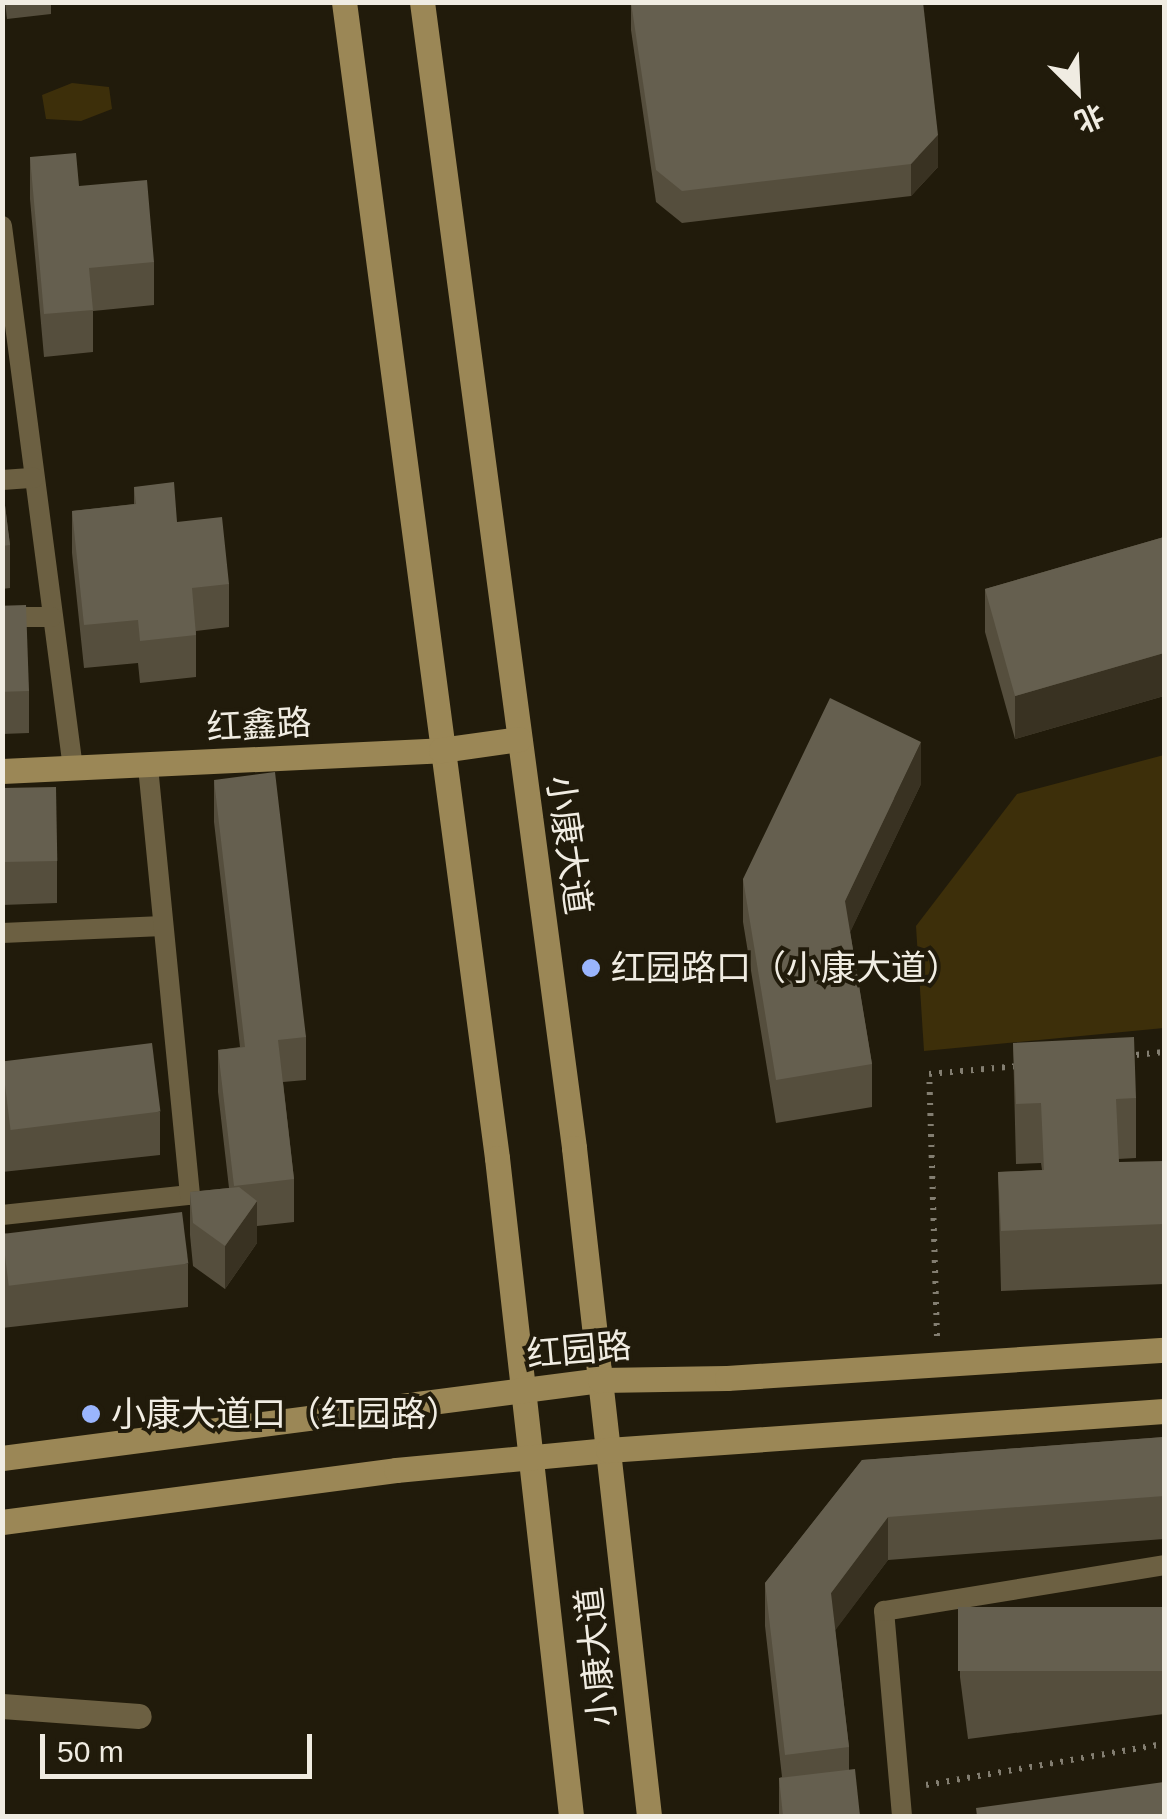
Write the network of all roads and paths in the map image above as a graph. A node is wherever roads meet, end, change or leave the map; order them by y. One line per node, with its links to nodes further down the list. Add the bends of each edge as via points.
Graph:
1 (344, 2): 9 (main road, 小康大道)
2 (422, 2): 8 (main road, 小康大道)
3 (2, 226): 4 (lane)
4 (34, 478): 5 (lane); 6 (lane)
5 (2, 480)
6 (52, 616): 7 (lane); 11 (lane)
7 (2, 618)
8 (520, 739): 9 (main road, 红鑫路); 21 (main road, 小康大道)
9 (441, 750): 10 (main road, 红鑫路); 22 (main road, 小康大道)
10 (148, 767): 11 (main road, 红鑫路); 13 (lane)
11 (73, 768): 12 (main road, 红鑫路)
12 (2, 771)
13 (163, 926): 14 (lane); 18 (lane, via 190,1195)
14 (2, 933)
15 (1164, 1052): 16 (path)
16 (1106, 1058)
17 (1027, 1065): 20 (path, via 929,1074)
18 (2, 1215)
19 (1164, 1350): 20 (main road, 红园路)
20 (938, 1363): 21 (main road, 红园路)
21 (600, 1380): 22 (main road, 红园路); 24 (main road, 小康大道)
22 (523, 1389): 25 (main road, 红园路); 26 (main road, 小康大道)
23 (1164, 1411): 24 (main road)
24 (608, 1450): 26 (main road); 34 (main road, 小康大道)
25 (2, 1458)
26 (531, 1461): 27 (main road, via 396,1470); 33 (main road, 小康大道)
27 (2, 1522)
28 (1164, 1565): 32 (lane, via 884,1611)
29 (2, 1706): 30 (street)
30 (138, 1716)
31 (1164, 1744): 32 (path)
32 (900, 1790): 35 (lane)
33 (571, 1816)
34 (649, 1816)
35 (902, 1816)

